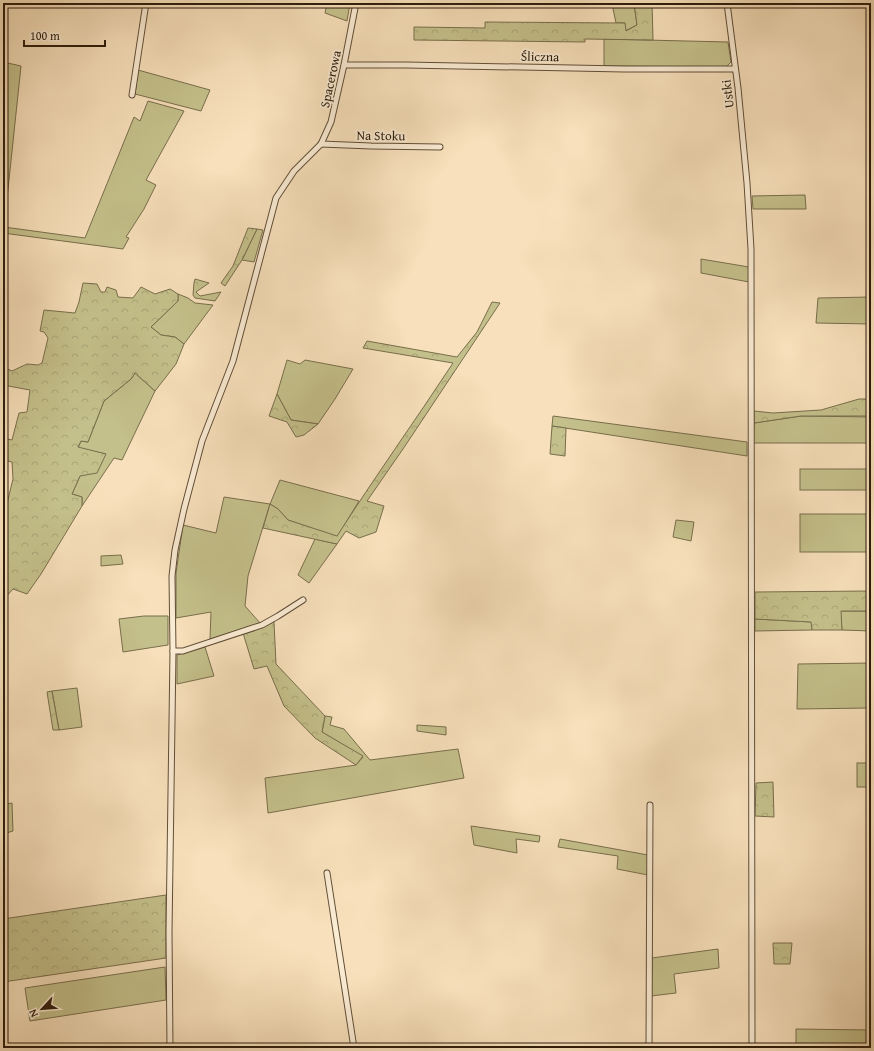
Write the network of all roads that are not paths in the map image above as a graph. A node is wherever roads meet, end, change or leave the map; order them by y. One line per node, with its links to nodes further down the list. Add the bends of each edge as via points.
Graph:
1 (146, 3): 6 (street)
2 (356, 3): 4 (street, Spacerowa)
3 (727, 3): 5 (street, Ustki)
4 (344, 66): 5 (street, Śliczna); 7 (street, Spacerowa, via 331,122)
5 (735, 68): 16 (street, Ustki, via 751,249)
6 (132, 95)
7 (321, 144): 8 (street, Na Stoku); 10 (street, Spacerowa, via 294,171 276,198 233,361 202,441 175,550 172,576)
8 (440, 147)
9 (303, 600): 10 (street, via 262,625 183,651)
10 (173, 651): 13 (street, Spacerowa)
11 (650, 805): 15 (street)
12 (328, 873): 14 (street)
13 (170, 1048)
14 (354, 1048)
15 (649, 1048)
16 (752, 1048)

